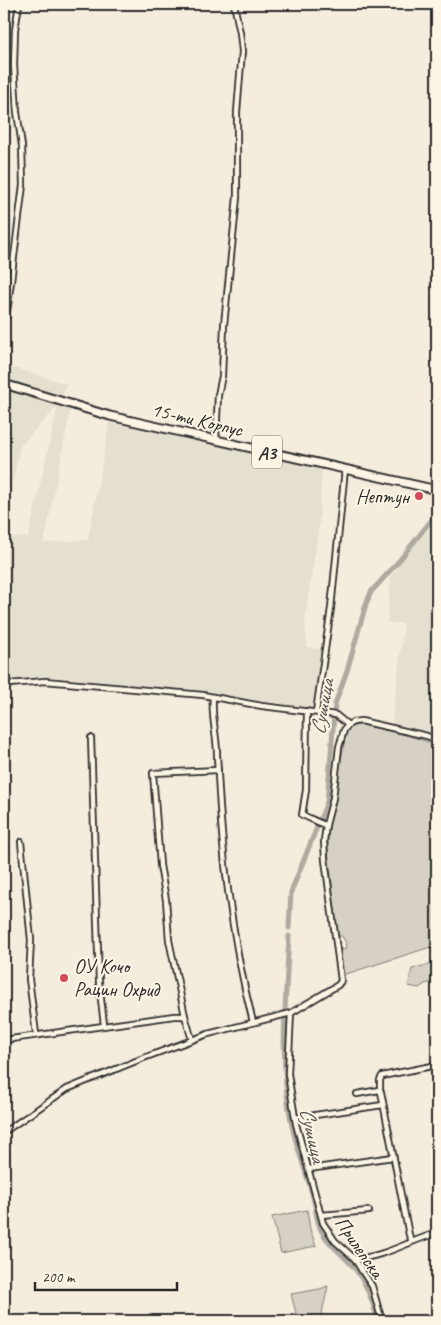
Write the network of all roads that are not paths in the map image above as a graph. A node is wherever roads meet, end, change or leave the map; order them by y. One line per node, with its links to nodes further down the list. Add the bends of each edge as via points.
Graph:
1 (18, 4): 3 (street, via 14,65 23,185)
2 (234, 4): 5 (street, via 242,51 237,112 237,197)
3 (4, 325)
4 (4, 384): 5 (main road, 15-ти Корпус / A3, via 96,413)
5 (216, 440): 6 (main road, 15-ти Корпус / A3)
6 (345, 469): 7 (main road, 15-ти Корпус / A3); 11 (street, via 331,608)
7 (437, 490)
8 (8, 684): 9 (street, via 45,681)
9 (213, 698): 10 (street); 15 (street)
10 (307, 711): 11 (street); 16 (street, via 306,790 302,815)
11 (316, 712): 12 (street, via 336,715)
12 (348, 725): 14 (street, via 361,721); 16 (street, via 341,737)
13 (91, 738): 21 (street, via 99,982)
14 (437, 740)
15 (218, 770): 19 (street, via 153,773 169,940); 20 (street, via 222,851 240,973)
16 (326, 825): 18 (street, via 325,860 340,981 334,989)
17 (22, 842): 22 (street, via 31,940 29,979)
18 (291, 1013): 20 (street); 29 (street, Прилепска, via 288,1074)
19 (185, 1016): 21 (street); 24 (street)
20 (253, 1022): 24 (street)
21 (104, 1025): 22 (street)
22 (36, 1034): 23 (street)
23 (4, 1040)
24 (192, 1040): 30 (street, via 68,1089)
25 (437, 1065): 26 (street, via 382,1076)
26 (380, 1091): 27 (street); 28 (street)
27 (357, 1094)
28 (383, 1105): 29 (street); 31 (street)
29 (295, 1118): 32 (street, Прилепска)
30 (4, 1132)
31 (393, 1157): 32 (street); 36 (street)
32 (309, 1168): 34 (street, Прилепска)
33 (369, 1211): 34 (street)
34 (321, 1215): 37 (street, Прилепска, via 326,1230)
35 (437, 1233): 36 (street)
36 (412, 1241): 37 (street, via 376,1255)
37 (354, 1259): 38 (street, Прилепска, via 372,1286)
38 (382, 1321)

